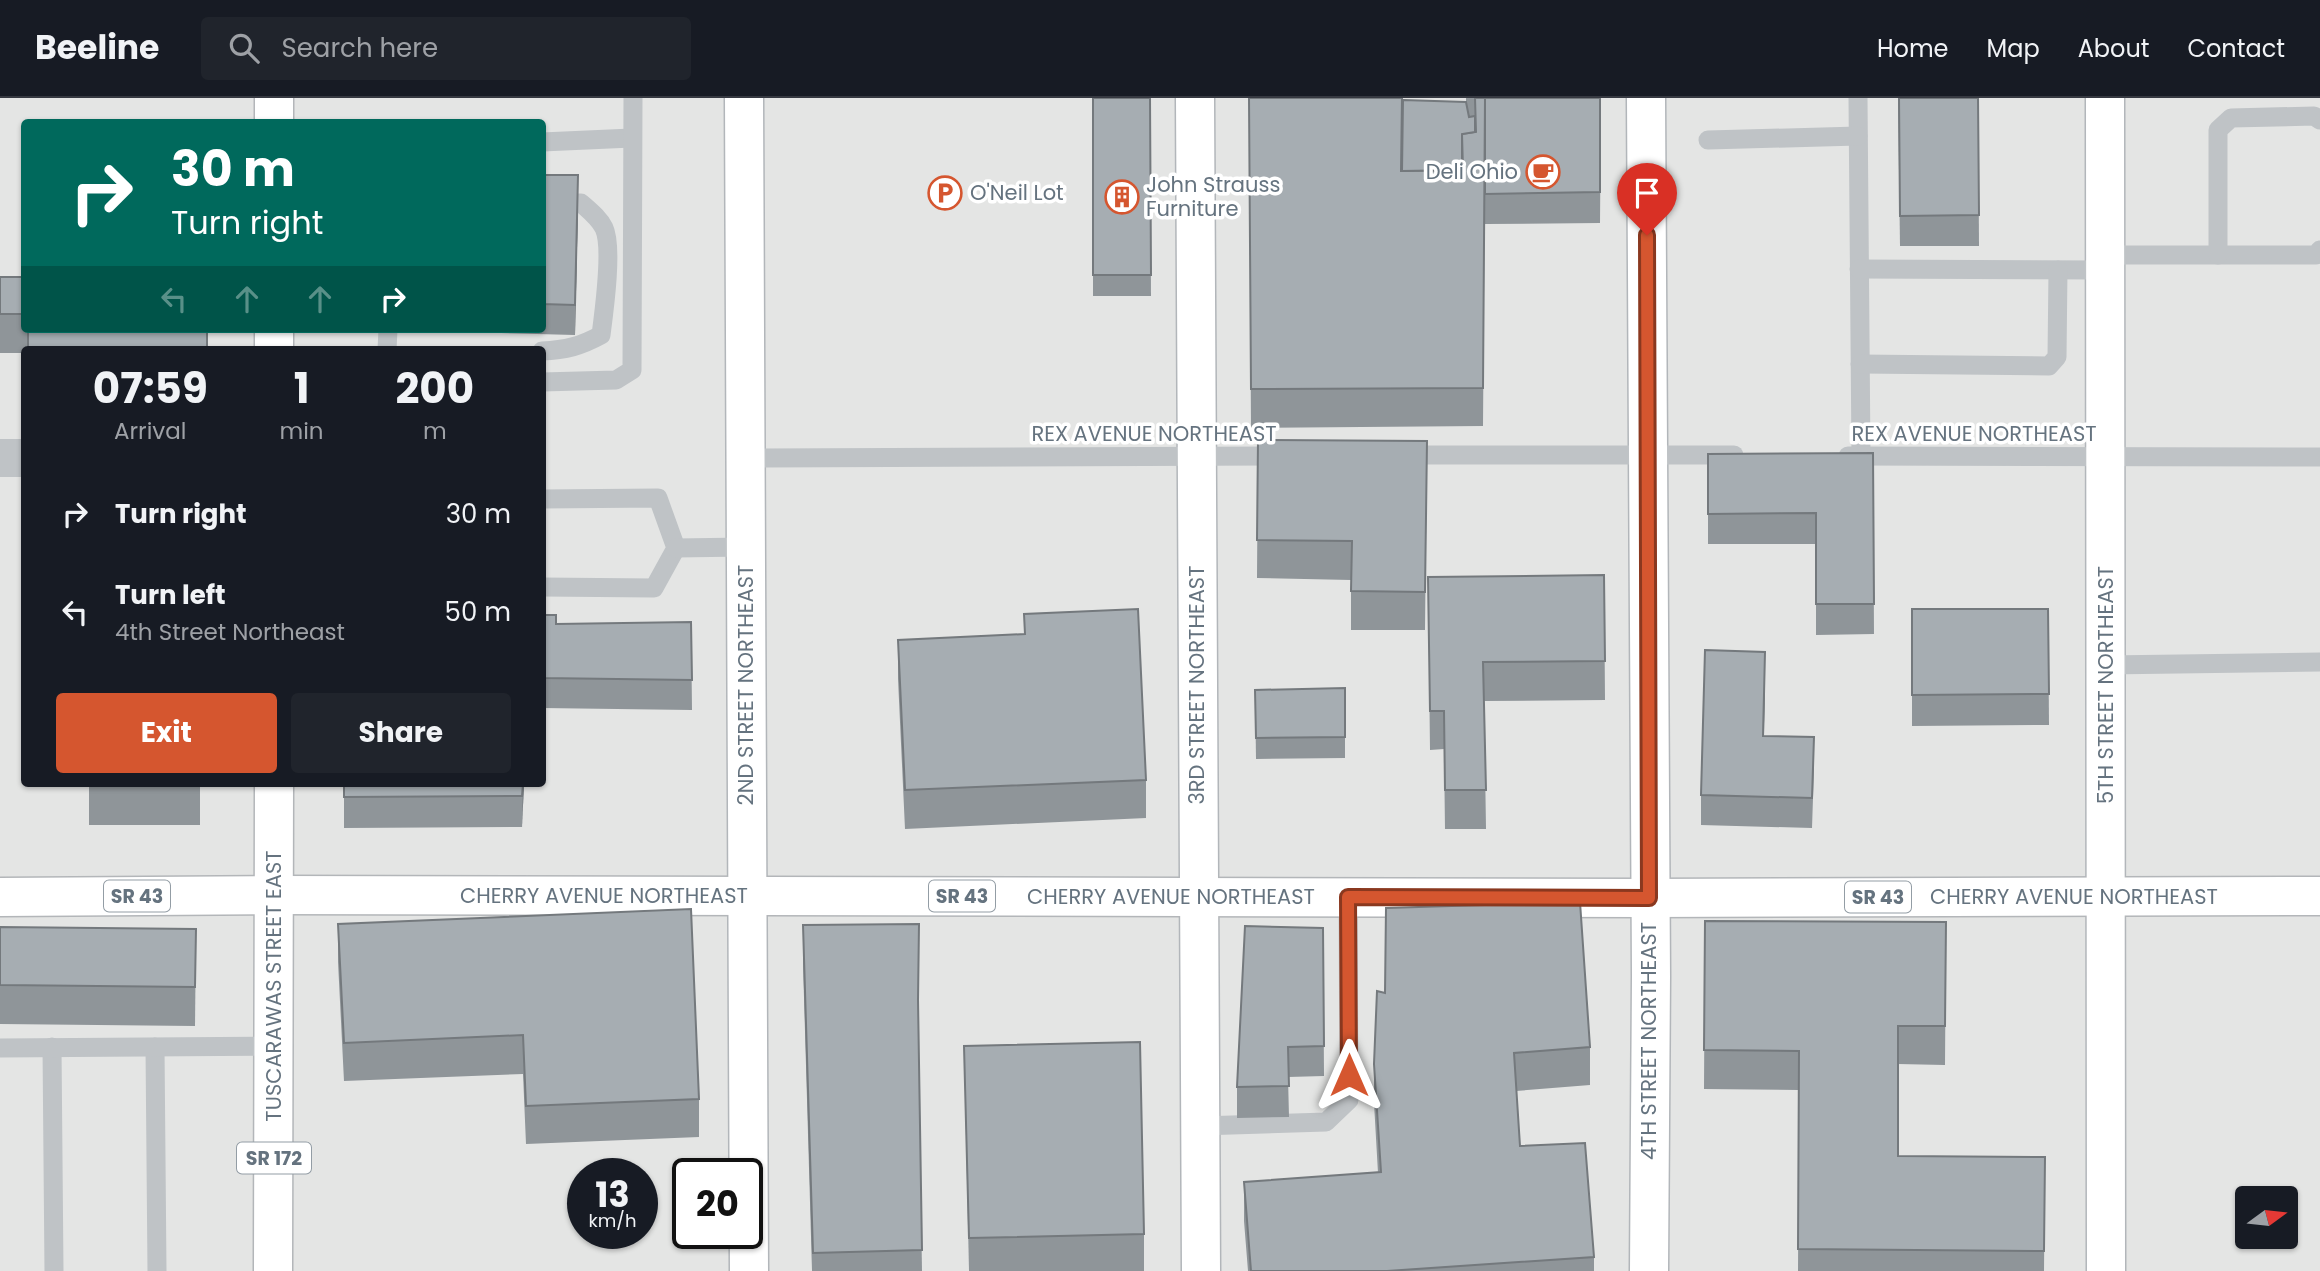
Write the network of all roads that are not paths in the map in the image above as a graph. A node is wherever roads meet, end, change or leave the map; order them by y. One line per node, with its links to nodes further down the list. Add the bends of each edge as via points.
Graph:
1 (274, 98): 8 (main road)
2 (633, 98): 11 (lane)
3 (744, 98): 34 (main road, 2ND STREET NORTHEAST)
4 (1195, 98): 24 (main road, 3RD STREET NORTHEAST)
5 (1646, 98): 23 (main road, 4TH STREET NORTHEAST)
6 (1858, 98): 10 (lane)
7 (2105, 98): 17 (main road, 5TH STREET NORTHEAST)
8 (274, 119)
9 (2320, 120): 16 (lane, via 2314,116 2231,118 2218,130)
10 (1858, 136): 12 (lane); 18 (lane)
11 (632, 138): 13 (lane); 22 (lane, via 632,370 616,380)
12 (1708, 139)
13 (546, 142)
14 (546, 203): 20 (lane, via 581,203 595,215 606,230 608,281 601,335 566,350)
15 (2320, 250): 16 (lane, via 2316,255)
16 (2218, 255): 17 (lane)
17 (2105, 263): 19 (lane); 30 (main road, 5TH STREET NORTHEAST)
18 (1859, 269): 19 (lane); 21 (lane)
19 (2058, 270): 21 (lane, via 2057,357 2049,366)
20 (546, 351)
21 (1860, 364): 29 (lane)
22 (546, 382)
23 (1648, 455): 26 (lane); 27 (lane); 49 (main road, 4TH STREET NORTHEAST)
24 (1196, 456): 25 (lane, REX AVENUE NORTHEAST); 34 (lane, REX AVENUE NORTHEAST); 44 (main road, 3RD STREET NORTHEAST)
25 (1300, 456)
26 (1384, 456)
27 (1754, 456)
28 (1834, 456): 29 (lane, REX AVENUE NORTHEAST)
29 (1861, 456): 30 (lane, REX AVENUE NORTHEAST)
30 (2105, 457): 31 (lane, REX AVENUE NORTHEAST); 40 (main road, 5TH STREET NORTHEAST)
31 (2320, 457)
32 (0, 458): 33 (street)
33 (21, 458)
34 (745, 458): 36 (main road, 2ND STREET NORTHEAST)
35 (546, 499): 37 (lane, via 658,498)
36 (745, 547): 37 (lane); 43 (main road, 2ND STREET NORTHEAST)
37 (676, 548): 38 (lane, via 654,588)
38 (546, 587)
39 (2320, 662): 40 (lane)
40 (2106, 665): 48 (main road, 5TH STREET NORTHEAST)
41 (274, 787): 42 (main road, TUSCARAWAS STREET EAST / SR 172)
42 (274, 895): 43 (main road, CHERRY AVENUE NORTHEAST / SR 43); 46 (main road, SR 43); 50 (main road, TUSCARAWAS STREET EAST / SR 172)
43 (747, 896): 44 (main road, CHERRY AVENUE NORTHEAST / SR 43); 58 (main road, 2ND STREET NORTHEAST)
44 (1198, 896): 47 (main road, CHERRY AVENUE NORTHEAST / SR 43); 54 (main road, 3RD STREET NORTHEAST)
45 (2320, 896): 48 (main road, CHERRY AVENUE NORTHEAST / SR 43)
46 (0, 897)
47 (1348, 897): 49 (main road, CHERRY AVENUE NORTHEAST / SR 43); 54 (lane, via 1349,1100 1326,1122)
48 (2106, 897): 49 (main road, CHERRY AVENUE NORTHEAST / SR 43); 61 (main road, 5TH STREET NORTHEAST)
49 (1649, 898): 60 (main road, 4TH STREET NORTHEAST)
50 (274, 1045): 51 (lane); 57 (main road, TUSCARAWAS STREET EAST / SR 172)
51 (155, 1046): 53 (lane); 56 (lane)
52 (0, 1048): 53 (lane)
53 (52, 1048): 55 (lane)
54 (1200, 1126): 59 (main road, 3RD STREET NORTHEAST)
55 (54, 1271)
56 (157, 1271)
57 (273, 1271)
58 (749, 1271)
59 (1200, 1271)
60 (1649, 1271)
61 (2106, 1271)

